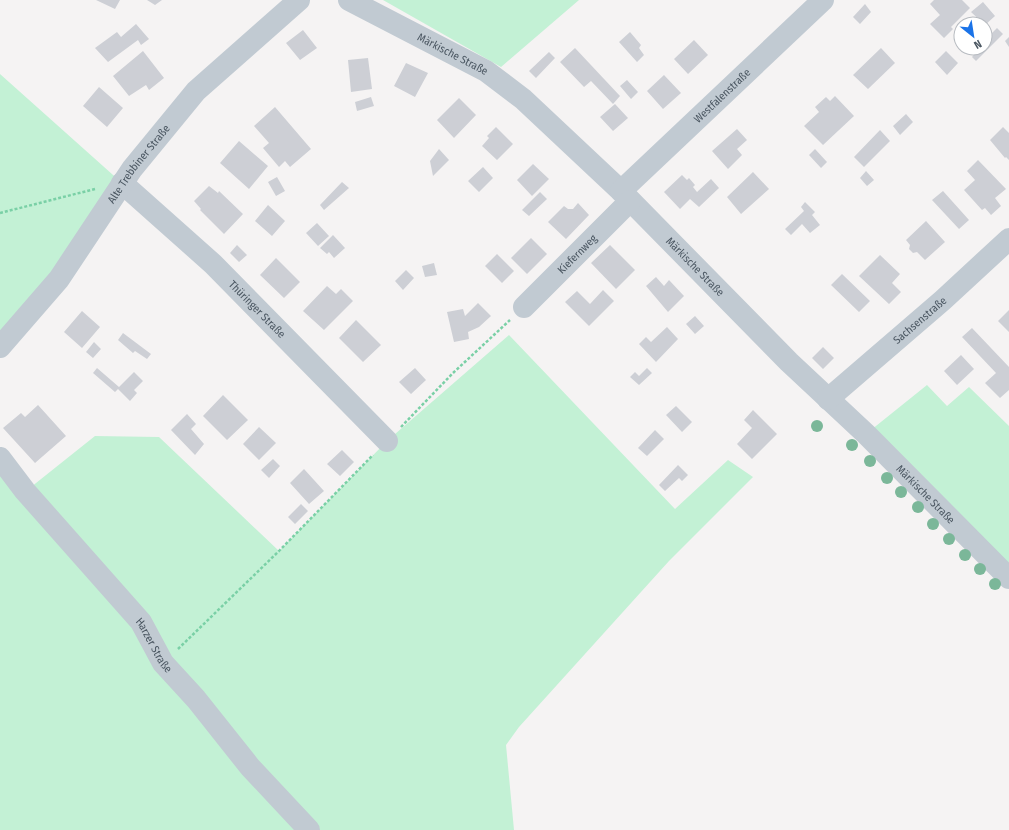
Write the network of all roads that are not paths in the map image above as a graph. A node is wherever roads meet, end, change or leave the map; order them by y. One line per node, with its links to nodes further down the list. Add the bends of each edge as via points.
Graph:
1 (299, 0): 4 (street, Alte Trebbiner Straße, via 196,91)
2 (349, 0): 5 (street, Märkische Straße, via 486,71 523,99)
3 (823, 0): 5 (street, Westfalenstraße)
4 (122, 183): 8 (street, Alte Trebbiner Straße, via 59,278); 10 (street, Thüringer Straße, via 213,264)
5 (626, 196): 7 (street, Kiefernweg); 9 (street, Märkische Straße)
6 (1009, 239): 9 (street, Sachsenstraße)
7 (524, 307)
8 (0, 347)
9 (828, 399): 12 (street, Märkische Straße)
10 (387, 441)
11 (0, 458): 13 (street, Harzer Straße, via 25,491 141,622 163,663 196,698 250,768)
12 (1009, 578)
13 (309, 830)

